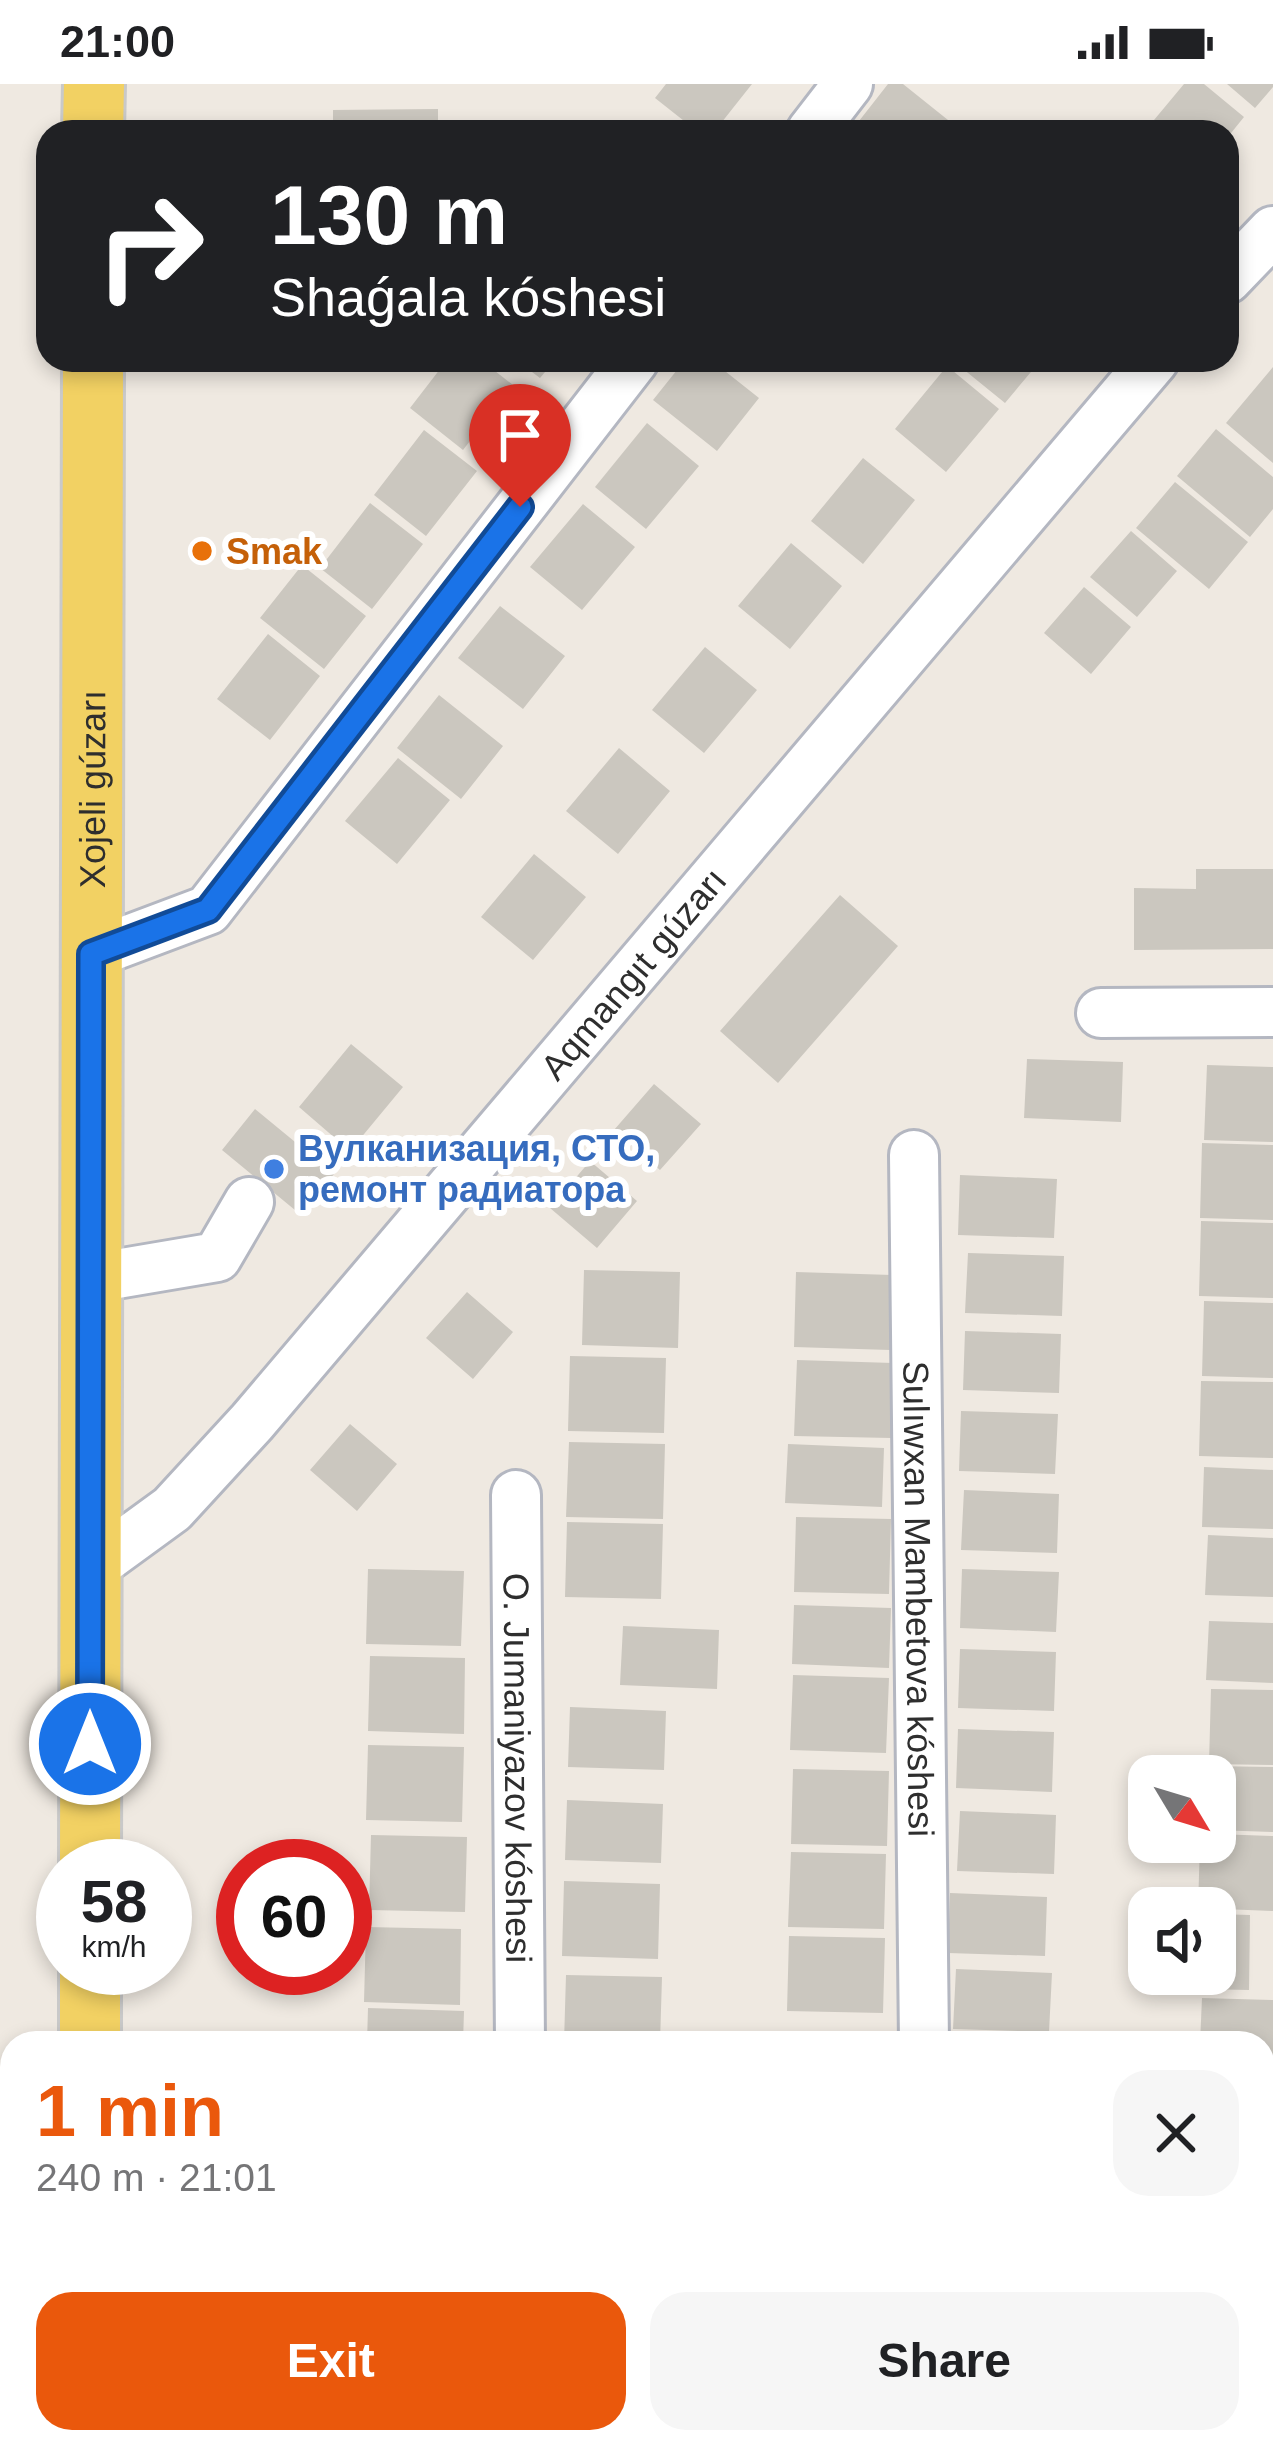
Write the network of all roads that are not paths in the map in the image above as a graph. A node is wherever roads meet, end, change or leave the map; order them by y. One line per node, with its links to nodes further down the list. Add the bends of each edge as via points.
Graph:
1 (94, 84): 3 (main road)
2 (848, 84): 4 (street)
3 (93, 120)
4 (820, 120)
5 (1273, 231): 6 (street)
6 (1239, 266)
7 (93, 372): 10 (main road, Xojeli gúzarı)
8 (625, 372): 10 (street, via 208,910)
9 (1144, 372): 17 (street, Aqmangıt gúzarı, via 267,1405 172,1509)
10 (91, 954): 15 (main road, Xojeli gúzarı)
11 (1273, 1012): 12 (street)
12 (1101, 1013)
13 (914, 1156): 22 (street, Sulıwxan Mambetova kóshesi)
14 (249, 1202): 15 (street, via 217,1257)
15 (93, 1278): 17 (main road, Xojeli gúzarı)
16 (516, 1495): 21 (street, O. Jumaniyazov kóshesi)
17 (91, 1568): 18 (main road, Xojeli gúzarı)
18 (90, 1839)
19 (90, 1995): 20 (main road)
20 (90, 2031)
21 (520, 2031)
22 (924, 2031)

